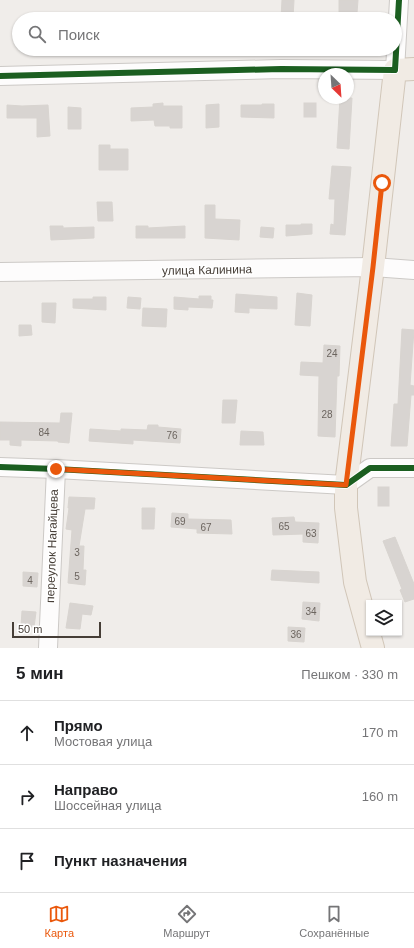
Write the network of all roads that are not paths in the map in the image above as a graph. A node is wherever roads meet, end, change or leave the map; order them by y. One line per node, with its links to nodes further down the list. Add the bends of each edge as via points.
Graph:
1 (400, 0): 2 (street)
2 (401, 12)
3 (402, 35): 4 (street)
4 (404, 70): 5 (street, via 281,69); 6 (main road)
5 (0, 76)
6 (373, 267): 7 (street, улица Калинина); 8 (street, улица Калинина); 12 (main road)
7 (414, 270)
8 (0, 272)
9 (0, 467): 11 (street)
10 (414, 468): 12 (street, via 370,468)
11 (56, 469): 12 (street); 13 (street, переулок Нагайцева)
12 (346, 485): 14 (main road, via 346,508 355,582)
13 (48, 648)
14 (373, 648)

